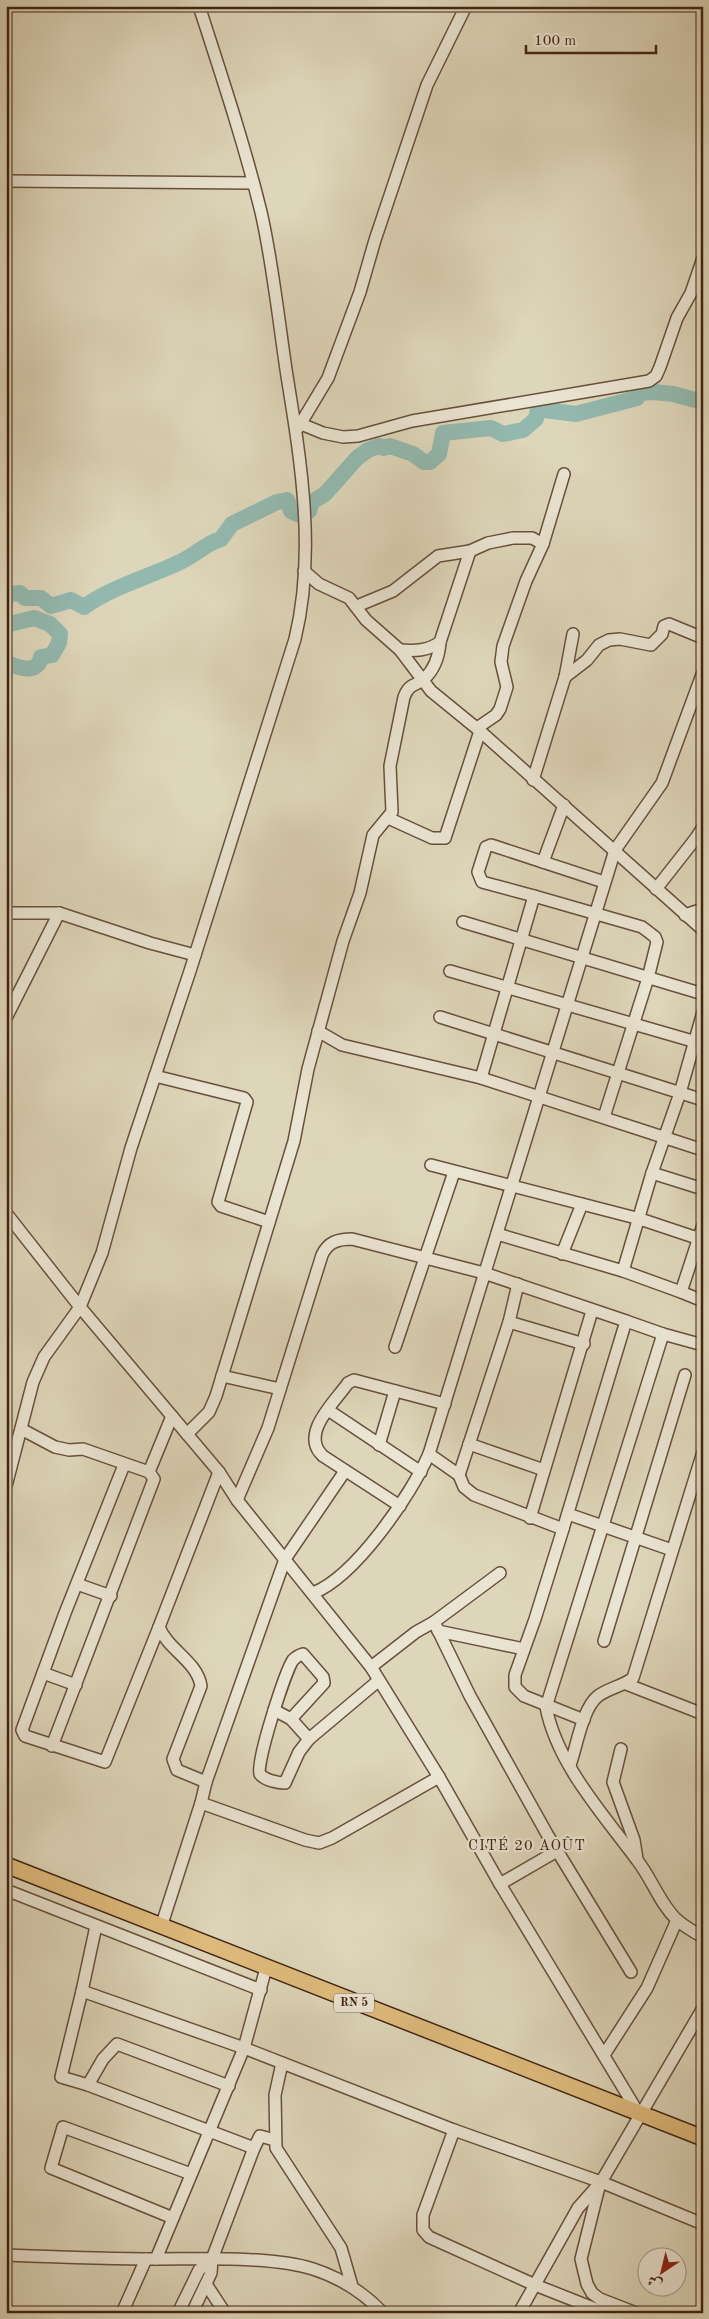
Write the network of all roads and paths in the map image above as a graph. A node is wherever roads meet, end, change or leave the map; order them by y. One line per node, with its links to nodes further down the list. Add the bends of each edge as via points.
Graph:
1 (199, 6): 4 (street)
2 (466, 6): 6 (street, via 427,86 360,292 328,378)
3 (6, 181): 4 (street)
4 (253, 183): 6 (street)
5 (703, 258): 6 (street, via 658,371 649,381 412,421 358,436 336,436)
6 (299, 428): 10 (street, via 306,544)
7 (564, 474): 8 (street)
8 (542, 544): 9 (street, via 532,538 513,538); 19 (street, via 503,646 501,662 507,687 505,696 496,716)
9 (470, 551): 11 (street, via 432,558 393,591); 14 (street)
10 (304, 571): 11 (street); 37 (street, via 302,609 295,639)
11 (356, 606): 15 (street, via 366,620)
12 (573, 634): 17 (street)
13 (703, 638): 17 (street, via 669,624 651,645 620,639 599,645 583,664)
14 (440, 642): 15 (street, via 420,651); 18 (street, via 438,659)
15 (400, 650): 18 (street)
16 (703, 672): 24 (street, via 662,783)
17 (566, 677): 20 (street)
18 (423, 680): 19 (street, via 431,692); 22 (street, via 408,688 404,697 390,766 393,803)
19 (479, 730): 20 (street); 22 (street, via 445,838 432,838)
20 (533, 780): 21 (street)
21 (564, 805): 24 (street); 25 (street)
22 (388, 818): 48 (street, via 373,835 360,893)
23 (703, 827): 27 (street)
24 (615, 850): 26 (street); 27 (street)
25 (543, 862): 26 (street); 28 (street, via 488,846 478,872 482,882)
26 (604, 882): 32 (street)
27 (656, 889): 33 (street)
28 (534, 896): 32 (street); 36 (street)
29 (703, 909): 33 (street)
30 (6, 913): 31 (street)
31 (59, 913): 37 (street); 46 (street)
32 (595, 914): 38 (street); 40 (street, via 642,927 655,936 657,942)
33 (685, 915): 35 (street)
34 (463, 922): 36 (street)
35 (703, 930)
36 (521, 940): 38 (street); 41 (street)
37 (195, 955): 53 (street)
38 (583, 956): 40 (street); 43 (street)
39 (450, 970): 41 (street)
40 (648, 978): 42 (street); 47 (street)
41 (506, 988): 43 (street); 49 (street)
42 (703, 994)
43 (568, 1006): 47 (street); 51 (street)
44 (703, 1012): 50 (street)
45 (440, 1016): 49 (street)
46 (6, 1018)
47 (634, 1023): 50 (street); 52 (street)
48 (318, 1032): 54 (street, via 342,1045); 69 (street, via 294,1141)
49 (494, 1032): 51 (street); 54 (street)
50 (698, 1042): 55 (street)
51 (553, 1051): 52 (street); 56 (street)
52 (619, 1073): 55 (street); 58 (street)
53 (155, 1076): 69 (street, via 244,1098 247,1102 218,1202 221,1206); 80 (street, via 102,1253)
54 (481, 1078): 56 (street)
55 (680, 1093): 57 (street); 59 (street)
56 (540, 1097): 58 (street); 64 (street)
57 (703, 1100)
58 (604, 1117): 59 (street)
59 (664, 1137): 60 (street); 63 (street)
60 (703, 1150)
61 (432, 1165): 62 (street)
62 (454, 1172): 64 (street); 74 (street)
63 (652, 1173): 65 (street); 68 (street)
64 (514, 1186): 66 (street); 71 (street)
65 (703, 1189)
66 (582, 1204): 68 (street); 73 (street)
67 (6, 1213): 80 (street)
68 (640, 1219): 72 (street); 75 (street)
69 (269, 1222): 89 (street)
70 (703, 1225): 72 (street)
71 (497, 1234): 73 (street); 76 (street)
72 (701, 1239): 78 (street)
73 (562, 1254): 75 (street)
74 (426, 1256): 76 (street); 87 (street); 90 (street, via 352,1239 339,1239 325,1249)
75 (623, 1272): 78 (street)
76 (484, 1273): 77 (street); 92 (street)
77 (518, 1284): 81 (street); 83 (street)
78 (680, 1292): 79 (street)
79 (703, 1301)
80 (80, 1307): 94 (street); 95 (street, via 44,1356 33,1382)
81 (592, 1311): 82 (street); 85 (street)
82 (626, 1321): 84 (street); 111 (street)
83 (509, 1322): 85 (street); 97 (street)
84 (663, 1334): 86 (street); 113 (street)
85 (584, 1344): 102 (street)
86 (703, 1345)
87 (395, 1347)
88 (685, 1375): 115 (street)
89 (222, 1376): 90 (street); 96 (street, via 209,1412)
90 (280, 1389): 109 (street, via 268,1428)
91 (394, 1391): 92 (street); 93 (street, via 362,1380 351,1381); 98 (street)
92 (444, 1404): 100 (street)
93 (328, 1410): 98 (street); 103 (street, via 316,1429 315,1449)
94 (172, 1416): 96 (street); 104 (street)
95 (21, 1429): 101 (street, via 55,1447 83,1449); 108 (street)
96 (187, 1434): 105 (street)
97 (469, 1444): 102 (street); 107 (street)
98 (379, 1445): 106 (street)
99 (703, 1452): 116 (street)
100 (429, 1454): 106 (street); 107 (street)
101 (124, 1465): 104 (street); 119 (street)
102 (544, 1470): 112 (street)
103 (345, 1471): 110 (street); 117 (street)
104 (149, 1472): 121 (street, via 154,1479 153,1484)
105 (219, 1472): 109 (street); 123 (street)
106 (421, 1472): 110 (street)
107 (459, 1475): 112 (street, via 464,1487 474,1495)
108 (6, 1486)
109 (238, 1500): 117 (street)
110 (400, 1506): 120 (street, via 340,1577)
111 (568, 1514): 113 (street); 114 (street)
112 (530, 1518): 114 (street)
113 (604, 1527): 115 (street); 131 (street)
114 (563, 1529): 125 (street)
115 (636, 1538): 116 (street); 124 (street)
116 (672, 1550): 129 (street, via 633,1678)
117 (285, 1559): 120 (street); 141 (street)
118 (500, 1573): 122 (street)
119 (77, 1584): 121 (street); 127 (street)
120 (313, 1593): 126 (street)
121 (111, 1596): 130 (street)
122 (436, 1626): 125 (street); 126 (street, via 416,1632); 143 (street, via 470,1696)
123 (159, 1627): 137 (street, via 105,1762); 141 (street, via 164,1638 194,1668 201,1686 173,1759 177,1770)
124 (604, 1641)
125 (524, 1649): 131 (street, via 515,1675 515,1687 524,1696)
126 (371, 1667): 128 (street)
127 (43, 1673): 130 (street); 137 (street, via 22,1733)
128 (378, 1681): 136 (street); 140 (street)
129 (626, 1684): 133 (street); 135 (street, via 599,1696 591,1704)
130 (76, 1685): 137 (street)
131 (546, 1707): 135 (street); 139 (street, via 551,1730)
132 (274, 1710): 134 (street); 134 (street, via 290,1666 303,1654 323,1677 324,1683); 136 (street, via 259,1762 263,1778 285,1783 299,1752)
133 (703, 1714)
134 (291, 1719): 136 (street)
135 (584, 1720): 139 (street)
136 (309, 1739)
137 (52, 1746)
138 (621, 1749): 144 (street, via 613,1782)
139 (570, 1765): 144 (street, via 606,1820)
140 (439, 1777): 142 (street, via 319,1843); 146 (street)
141 (206, 1782): 142 (street)
142 (201, 1803): 150 (street)
143 (557, 1851): 146 (street); 153 (street)
144 (638, 1860): 148 (street)
145 (6, 1865): 150 (main road, RN 5)
146 (500, 1884): 158 (street)
147 (6, 1890): 149 (street)
148 (677, 1920): 151 (street); 158 (street, via 648,1988)
149 (96, 1926): 154 (street); 155 (street)
150 (161, 1927): 152 (main road, RN 5)
151 (703, 1938)
152 (266, 1968): 154 (street); 162 (main road, RN 5)
153 (631, 1972)
154 (261, 1990): 157 (street)
155 (82, 1991): 157 (street); 160 (street, via 61,2077)
156 (703, 2008): 162 (street)
157 (244, 2048): 159 (street); 161 (street)
158 (604, 2055): 162 (street)
159 (282, 2063): 164 (street); 166 (street, via 275,2095)
160 (88, 2085): 161 (street, via 103,2059 117,2044); 163 (street)
161 (229, 2086): 163 (street)
162 (640, 2114): 165 (main road, RN 5); 169 (street)
163 (210, 2130): 167 (street); 168 (street)
164 (454, 2130): 169 (street); 178 (street, via 423,2215 423,2230 429,2236)
165 (703, 2138)
166 (275, 2140): 167 (street, via 260,2136); 179 (street, via 276,2148 341,2248)
167 (254, 2148): 176 (street)
168 (192, 2174): 171 (street); 171 (street, via 63,2127 51,2168)
169 (601, 2182): 170 (street); 172 (street); 173 (street)
170 (578, 2208): 172 (street, via 586,2209); 178 (street)
171 (173, 2218): 175 (street)
172 (593, 2218): 187 (street, via 581,2260 587,2284 600,2299)
173 (703, 2224)
174 (6, 2255): 175 (street)
175 (151, 2259): 176 (street); 180 (street)
176 (212, 2259): 177 (street); 179 (street, via 311,2268); 181 (street, via 199,2270)
177 (206, 2284): 182 (street); 183 (street)
178 (534, 2285): 185 (street); 186 (street)
179 (352, 2286): 184 (street)
180 (122, 2313)
181 (178, 2313)
182 (192, 2313)
183 (225, 2313)
184 (383, 2313)
185 (519, 2313)
186 (606, 2313)
187 (636, 2313)

